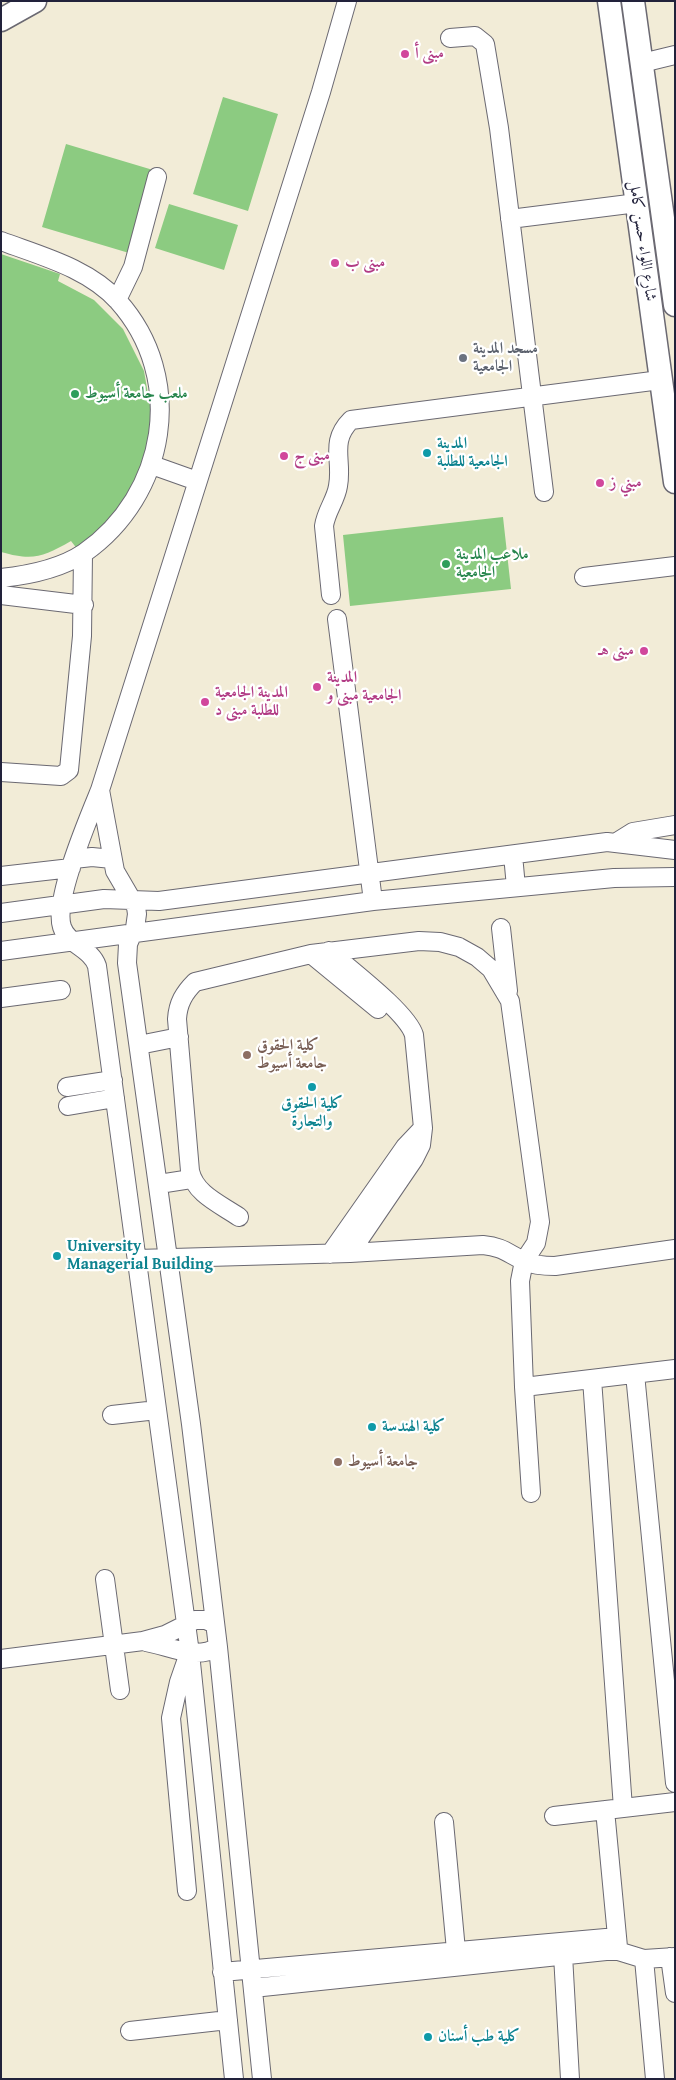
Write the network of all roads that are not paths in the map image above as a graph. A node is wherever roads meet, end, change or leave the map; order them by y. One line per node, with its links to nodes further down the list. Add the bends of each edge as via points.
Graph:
1 (347, 1): 21 (street)
2 (608, 1): 11 (main road, شارع اللواء حسن كامل)
3 (634, 1): 8 (main road, شارع اللواء حسن كامل)
4 (28, 4): 5 (main road)
5 (1, 20)
6 (450, 38): 12 (street, via 475,36 486,44)
7 (675, 55): 8 (street)
8 (642, 63): 10 (main road, شارع اللواء حسن كامل)
9 (157, 177): 15 (street, via 133,267)
10 (658, 181): 11 (main road); 14 (main road, شارع اللواء حسن كامل)
11 (636, 194): 12 (street); 17 (main road, شارع اللواء حسن كامل)
12 (510, 219): 19 (street)
13 (1, 241): 15 (street, via 84,274)
14 (673, 277): 16 (main road, شارع اللواء حسن كامل)
15 (117, 300): 20 (street, via 141,333 159,389 160,428)
16 (675, 305)
17 (666, 356): 18 (main road, شارع اللواء حسن كامل)
18 (660, 380): 19 (street); 22 (main road, شارع اللواء حسن كامل)
19 (532, 397): 23 (street); 29 (street, via 352,420 346,425 337,445 340,477 324,526)
20 (152, 465): 21 (street); 24 (street, via 136,500 113,530)
21 (197, 481): 33 (street)
22 (675, 482)
23 (544, 492)
24 (83, 554): 27 (street, via 43,571); 30 (street)
25 (675, 566): 26 (street)
26 (584, 577)
27 (1, 578)
28 (1, 595): 30 (street)
29 (331, 595)
30 (84, 605): 32 (street, via 68,770 62,776)
31 (337, 619): 41 (street)
32 (1, 772)
33 (100, 790): 39 (street); 40 (street)
34 (675, 825): 35 (street, via 633,832)
35 (617, 842): 36 (street); 38 (street)
36 (644, 847): 37 (street); 43 (street)
37 (675, 850)
38 (512, 855): 41 (street); 45 (street)
39 (112, 859): 40 (street, via 92,857); 46 (street)
40 (72, 863): 42 (street); 48 (street)
41 (369, 874): 46 (street); 47 (street)
42 (1, 876)
43 (646, 877): 44 (street); 45 (street)
44 (675, 877)
45 (516, 887): 47 (street)
46 (132, 902): 48 (street, via 104,900); 51 (street, via 136,907 137,921)
47 (373, 902): 51 (street)
48 (61, 906): 49 (street); 52 (street, via 61,926)
49 (1, 913)
50 (501, 928): 58 (street)
51 (132, 934): 52 (street); 61 (street, via 127,948 127,964)
52 (72, 941): 53 (street); 62 (street, via 93,957 97,966)
53 (1, 951)
54 (329, 951): 55 (street); 58 (street, via 419,941 459,947 491,969); 59 (street)
55 (311, 954): 59 (street, via 384,1014); 60 (street, via 195,982 180,1001)
56 (61, 990): 57 (street)
57 (1, 998)
58 (510, 1001): 75 (street, via 540,1222 536,1243)
59 (406, 1020): 66 (street, via 414,1035)
60 (179, 1037): 61 (street); 67 (street)
61 (139, 1045): 68 (street)
62 (113, 1080): 63 (street); 64 (street)
63 (67, 1087)
64 (115, 1098): 65 (street); 73 (street)
65 (68, 1106)
66 (423, 1128): 71 (street, via 421,1145 414,1158); 72 (street, via 405,1147)
67 (192, 1178): 68 (street); 69 (street, via 198,1190)
68 (159, 1184): 74 (street)
69 (239, 1217)
70 (675, 1249): 75 (street, via 555,1266)
71 (350, 1253): 72 (street); 75 (street, via 483,1245 508,1251)
72 (330, 1254): 74 (street)
73 (137, 1259): 74 (street); 80 (street)
74 (170, 1259): 84 (street)
75 (524, 1261): 79 (street, via 520,1281)
76 (675, 1369): 77 (street)
77 (635, 1374): 78 (street); 92 (street)
78 (592, 1379): 79 (street); 94 (street)
79 (524, 1387): 82 (street)
80 (157, 1410): 81 (street); 85 (street)
81 (112, 1415)
82 (531, 1493)
83 (105, 1579): 87 (street)
84 (215, 1624): 85 (street, via 200,1619); 88 (street)
85 (186, 1625): 86 (street); 89 (street)
86 (143, 1641): 87 (street); 89 (street)
87 (113, 1645): 90 (street); 91 (street)
88 (218, 1647): 89 (street, via 204,1653); 104 (street)
89 (190, 1653): 98 (street, via 179,1682 172,1718); 105 (street)
90 (1, 1659)
91 (120, 1690)
92 (675, 1783)
93 (675, 1802): 94 (street)
94 (623, 1808): 95 (street)
95 (605, 1810): 96 (street); 99 (street)
96 (554, 1816)
97 (444, 1822): 102 (street)
98 (187, 1891)
99 (618, 1944): 100 (street); 102 (street); 103 (street)
100 (563, 1955): 102 (street); 112 (street)
101 (672, 1957): 103 (street); 107 (street)
102 (456, 1958): 104 (street); 106 (street)
103 (644, 1959): 113 (street)
104 (251, 1969): 105 (street); 106 (street)
105 (222, 1972): 108 (street)
106 (253, 1988): 111 (street)
107 (675, 1993)
108 (228, 2020): 109 (street); 110 (street)
109 (130, 2031)
110 (234, 2079)
111 (262, 2079)
112 (570, 2079)
113 (655, 2079)

